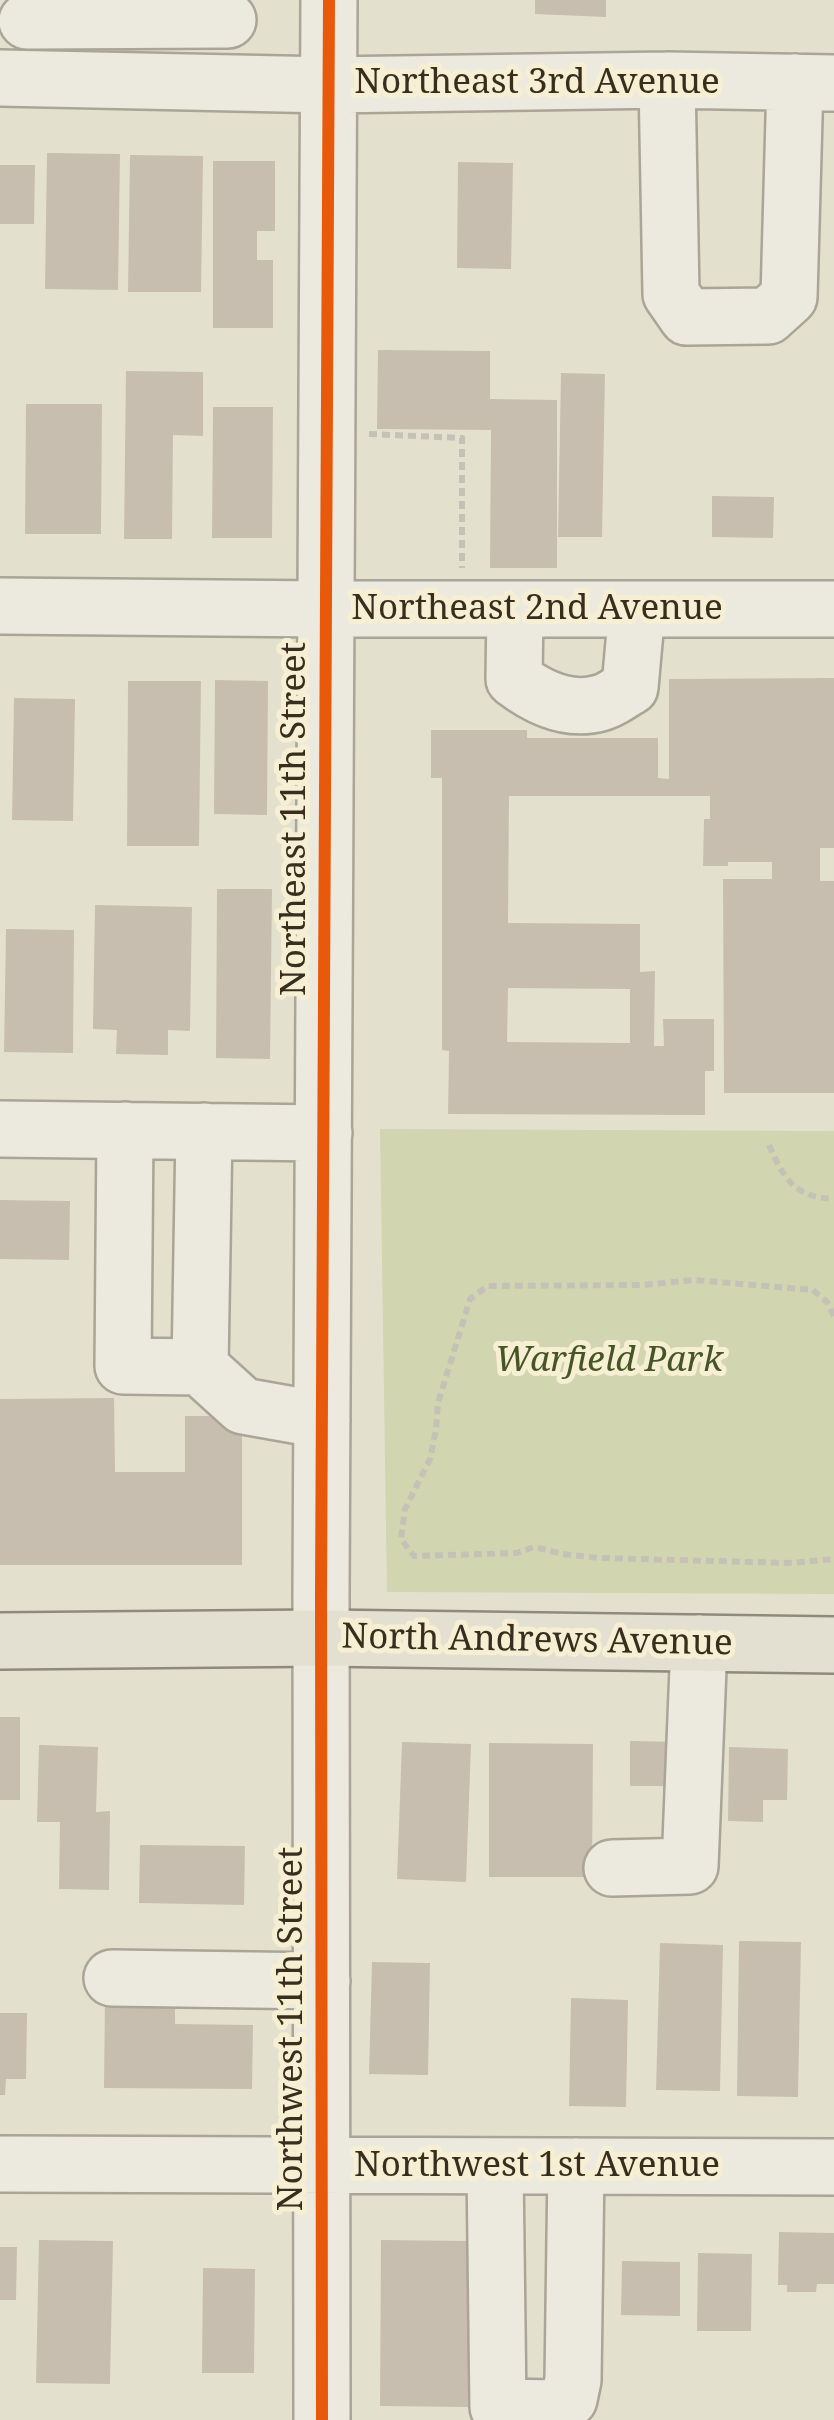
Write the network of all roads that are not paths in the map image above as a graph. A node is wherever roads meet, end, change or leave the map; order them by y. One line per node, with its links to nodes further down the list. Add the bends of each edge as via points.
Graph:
1 (330, 0): 9 (street, Northeast 11th Street)
2 (125, 10): 3 (street); 4 (street)
3 (228, 10): 8 (street)
4 (28, 11): 5 (street)
5 (14, 78): 8 (street, Northeast 3rd Avenue)
6 (668, 80): 7 (street, Northeast 3rd Avenue); 7 (street, via 671,294 687,317 768,316 789,296); 9 (street, Northeast 3rd Avenue)
7 (815, 82)
8 (226, 83): 9 (street, Northeast 3rd Avenue)
9 (329, 85): 11 (street, Northeast 11th Street)
10 (0, 606): 11 (street, Northeast 2nd Avenue)
11 (326, 609): 12 (street, Northeast 2nd Avenue); 18 (street, Northeast 11th Street)
12 (515, 609): 13 (street, Northeast 2nd Avenue); 13 (street, via 514,679 569,706 601,703 630,687)
13 (638, 609): 14 (street, Northeast 2nd Avenue)
14 (834, 609)
15 (0, 1129): 16 (street)
16 (125, 1130): 17 (street); 19 (street, via 123,1366)
17 (204, 1131): 18 (street); 19 (street)
18 (324, 1133): 20 (street, Northeast 11th Street)
19 (200, 1367): 20 (street, via 243,1406)
20 (322, 1420): 21 (street, Northeast 11th Street)
21 (322, 1638): 22 (main road, North Andrews Avenue); 23 (main road, North Andrews Avenue); 27 (street, Northwest 11th Street)
22 (0, 1641)
23 (699, 1643): 24 (main road, North Andrews Avenue); 25 (street, via 690,1866)
24 (834, 1645)
25 (612, 1868)
26 (112, 1978): 27 (street)
27 (322, 1981): 29 (street, Northwest 11th Street)
28 (0, 2164): 29 (street, Northwest 1st Avenue)
29 (322, 2165): 30 (street, Northwest 1st Avenue); 33 (street, Northwest 11th Street)
30 (494, 2166): 31 (street, Northwest 1st Avenue); 31 (street, via 498,2407 559,2408 570,2399 573,2380)
31 (576, 2166): 32 (street, Northwest 1st Avenue)
32 (834, 2167)
33 (322, 2420)

